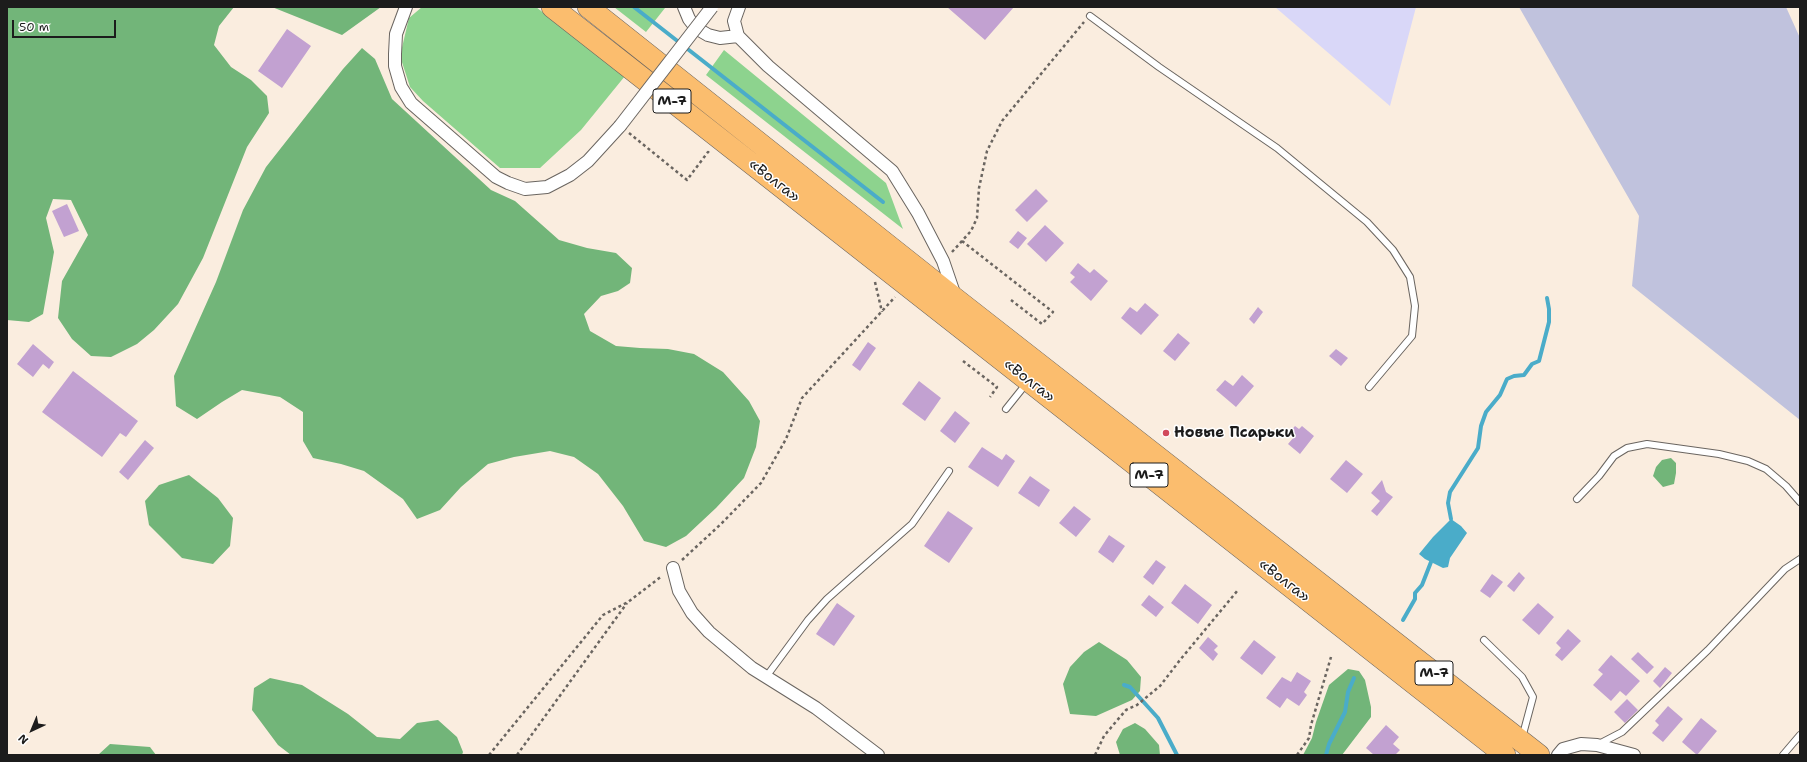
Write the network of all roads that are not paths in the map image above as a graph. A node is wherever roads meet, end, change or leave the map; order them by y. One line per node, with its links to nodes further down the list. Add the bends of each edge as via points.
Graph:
1 (552, 7): 10 (highway, «Волга» / М-7)
2 (588, 7): 9 (highway, «Волга» / М-7)
3 (684, 7): 8 (street, via 696,28 708,35 720,38)
4 (712, 7): 6 (street, bridge, via 623,128 570,175 546,187 526,189 496,176 411,103 395,66 396,34)
5 (739, 7): 8 (street, via 734,21)
6 (406, 9)
7 (1090, 16): 11 (lane, via 1159,67 1278,148 1367,222 1393,250 1410,277 1415,306 1412,336)
8 (738, 36): 9 (street, via 768,66 892,171 918,212 943,261)
9 (956, 299): 21 (highway, «Волга» / М-7)
10 (1028, 380): 12 (lane); 24 (highway, «Волга» / М-7)
11 (1369, 387)
12 (1006, 410)
13 (948, 471): 19 (lane, via 912,524 827,599 808,620)
14 (1577, 499): 15 (lane, via 1614,456 1627,448 1647,444 1719,454 1748,461 1766,469)
15 (1800, 502)
16 (1800, 558): 22 (lane, via 1785,569 1708,650 1622,732)
17 (673, 568): 19 (street, via 678,591 708,632)
18 (1484, 640): 21 (lane, via 1522,677 1533,696)
19 (766, 677): 23 (street, via 816,708)
20 (1800, 735): 28 (lane)
21 (1521, 741): 25 (highway, «Волга» / М-7)
22 (1597, 745): 26 (street, via 1581,744 1563,749); 27 (street)
23 (878, 755)
24 (1505, 755)
25 (1539, 755)
26 (1558, 755)
27 (1634, 755)
28 (1783, 755)

